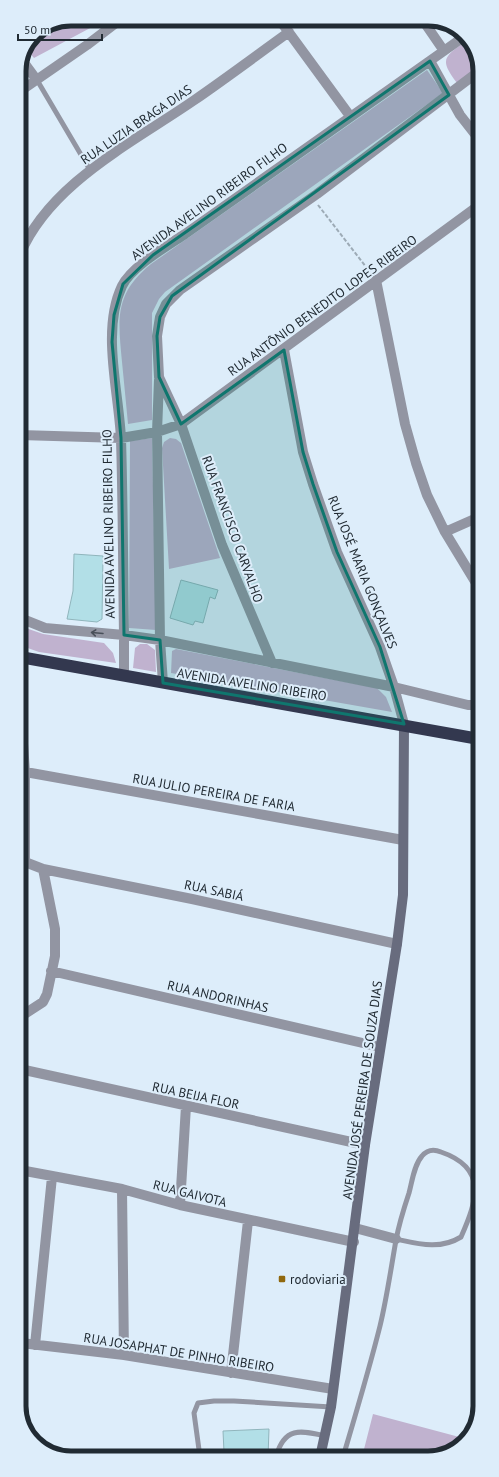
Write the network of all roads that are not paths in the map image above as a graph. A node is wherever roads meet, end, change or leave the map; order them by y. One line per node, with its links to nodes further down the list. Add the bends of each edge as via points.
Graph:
1 (112, 26): 10 (street)
2 (284, 26): 4 (street)
3 (427, 26): 6 (street)
4 (289, 32): 13 (street); 15 (street, RUA LUZIA BRAGA DIAS, via 194,101)
5 (460, 39): 6 (street, AVENIDA AVELINO RIBEIRO FILHO)
6 (444, 51): 7 (street, AVENIDA AVELINO RIBEIRO FILHO)
7 (430, 61): 12 (street); 13 (street, AVENIDA AVELINO RIBEIRO FILHO)
8 (27, 66): 10 (street)
9 (473, 76): 12 (street)
10 (36, 79): 11 (street); 15 (lane)
11 (26, 87)
12 (449, 95): 14 (street); 20 (street, via 312,198 180,290 166,304 160,317 157,336)
13 (350, 116): 24 (street, AVENIDA AVELINO RIBEIRO FILHO, via 153,255 123,284 114,315 112,342)
14 (473, 132)
15 (90, 170): 17 (street, RUA LUZIA BRAGA DIAS, via 48,211)
16 (473, 210): 18 (street, RUA ANTÔNIO BENEDITO LOPES RIBEIRO)
17 (26, 245)
18 (376, 280): 19 (street, RUA ANTÔNIO BENEDITO LOPES RIBEIRO); 26 (street, via 405,424 427,495)
19 (284, 350): 21 (street, RUA ANTÔNIO BENEDITO LOPES RIBEIRO); 35 (street, RUA JOSÉ MARIA GONÇALVES, via 303,452 313,484 337,552 368,617)
20 (159, 378): 21 (street); 22 (street)
21 (181, 424): 22 (street, RUA ANTÔNIO BENEDITO LOPES RIBEIRO); 32 (street, RUA FRANCISCO CARVALHO, via 222,545)
22 (157, 432): 24 (street, RUA ANTÔNIO BENEDITO LOPES RIBEIRO); 30 (street)
23 (26, 435): 24 (street, RUA ANTÔNIO BENEDITO LOPES RIBEIRO)
24 (121, 438): 29 (street, AVENIDA AVELINO RIBEIRO FILHO)
25 (473, 520): 26 (street)
26 (445, 532): 27 (street)
27 (473, 578)
28 (26, 620): 29 (street, one-way to 28, via 45,628)
29 (124, 635): 30 (street); 33 (street, AVENIDA AVELINO RIBEIRO FILHO)
30 (160, 640): 32 (street); 34 (street)
31 (26, 658): 33 (highway, AVENIDA AVELINO RIBEIRO)
32 (272, 663): 35 (street)
33 (124, 675): 34 (highway, AVENIDA AVELINO RIBEIRO)
34 (163, 684): 37 (highway, AVENIDA AVELINO RIBEIRO)
35 (394, 687): 36 (street); 37 (street, RUA JOSÉ MARIA GONÇALVES)
36 (473, 705)
37 (404, 724): 38 (highway, AVENIDA AVELINO RIBEIRO); 40 (street, AVENIDA JOSÉ PEREIRA DE SOUZA DIAS)
38 (473, 737)
39 (26, 773): 40 (street, RUA JULIO PEREIRA DE FARIA)
40 (403, 840): 43 (street, AVENIDA JOSÉ PEREIRA DE SOUZA DIAS, via 403,895)
41 (26, 866): 42 (street, RUA SABIÁ)
42 (43, 869): 43 (street, RUA SABIÁ, via 192,898); 44 (street, via 55,929 55,956)
43 (397, 944): 46 (street, AVENIDA JOSÉ PEREIRA DE SOUZA DIAS)
44 (51, 971): 45 (street, via 43,1002); 46 (street, RUA ANDORINHAS)
45 (26, 1013)
46 (380, 1047): 49 (street, AVENIDA JOSÉ PEREIRA DE SOUZA DIAS)
47 (26, 1071): 48 (street, RUA BEIJA FLOR)
48 (186, 1106): 49 (street, RUA BEIJA FLOR); 55 (street)
49 (365, 1145): 57 (street, AVENIDA JOSÉ PEREIRA DE SOUZA DIAS)
50 (26, 1171): 51 (street, RUA GAIVOTA)
51 (52, 1177): 53 (street, RUA GAIVOTA); 61 (street)
52 (473, 1177): 58 (lane, via 472,1172 464,1164 448,1154 429,1150 421,1156 414,1172)
53 (122, 1189): 55 (street, RUA GAIVOTA); 62 (street)
54 (473, 1203): 58 (lane, via 461,1237 453,1242 428,1246)
55 (180, 1206): 56 (street, RUA GAIVOTA)
56 (248, 1221): 59 (street, RUA GAIVOTA); 63 (street)
57 (355, 1228): 58 (street); 59 (street, AVENIDA JOSÉ PEREIRA DE SOUZA DIAS)
58 (396, 1239): 70 (lane, via 380,1326)
59 (354, 1242): 64 (street, AVENIDA JOSÉ PEREIRA DE SOUZA DIAS)
60 (26, 1344): 61 (street, RUA JOSAPHAT DE PINHO RIBEIRO)
61 (35, 1345): 62 (street, RUA JOSAPHAT DE PINHO RIBEIRO)
62 (124, 1356): 63 (street, RUA JOSAPHAT DE PINHO RIBEIRO)
63 (231, 1373): 64 (street, RUA JOSAPHAT DE PINHO RIBEIRO)
64 (333, 1389): 65 (street, AVENIDA JOSÉ PEREIRA DE SOUZA DIAS)
65 (331, 1407): 66 (street, AVENIDA JOSÉ PEREIRA DE SOUZA DIAS); 67 (lane, via 234,1401 203,1402 198,1404 194,1412)
66 (325, 1436): 68 (lane, via 301,1431 291,1434 285,1437); 69 (street, AVENIDA JOSÉ PEREIRA DE SOUZA DIAS)
67 (199, 1451)
68 (279, 1451)
69 (321, 1451)
70 (345, 1451)

